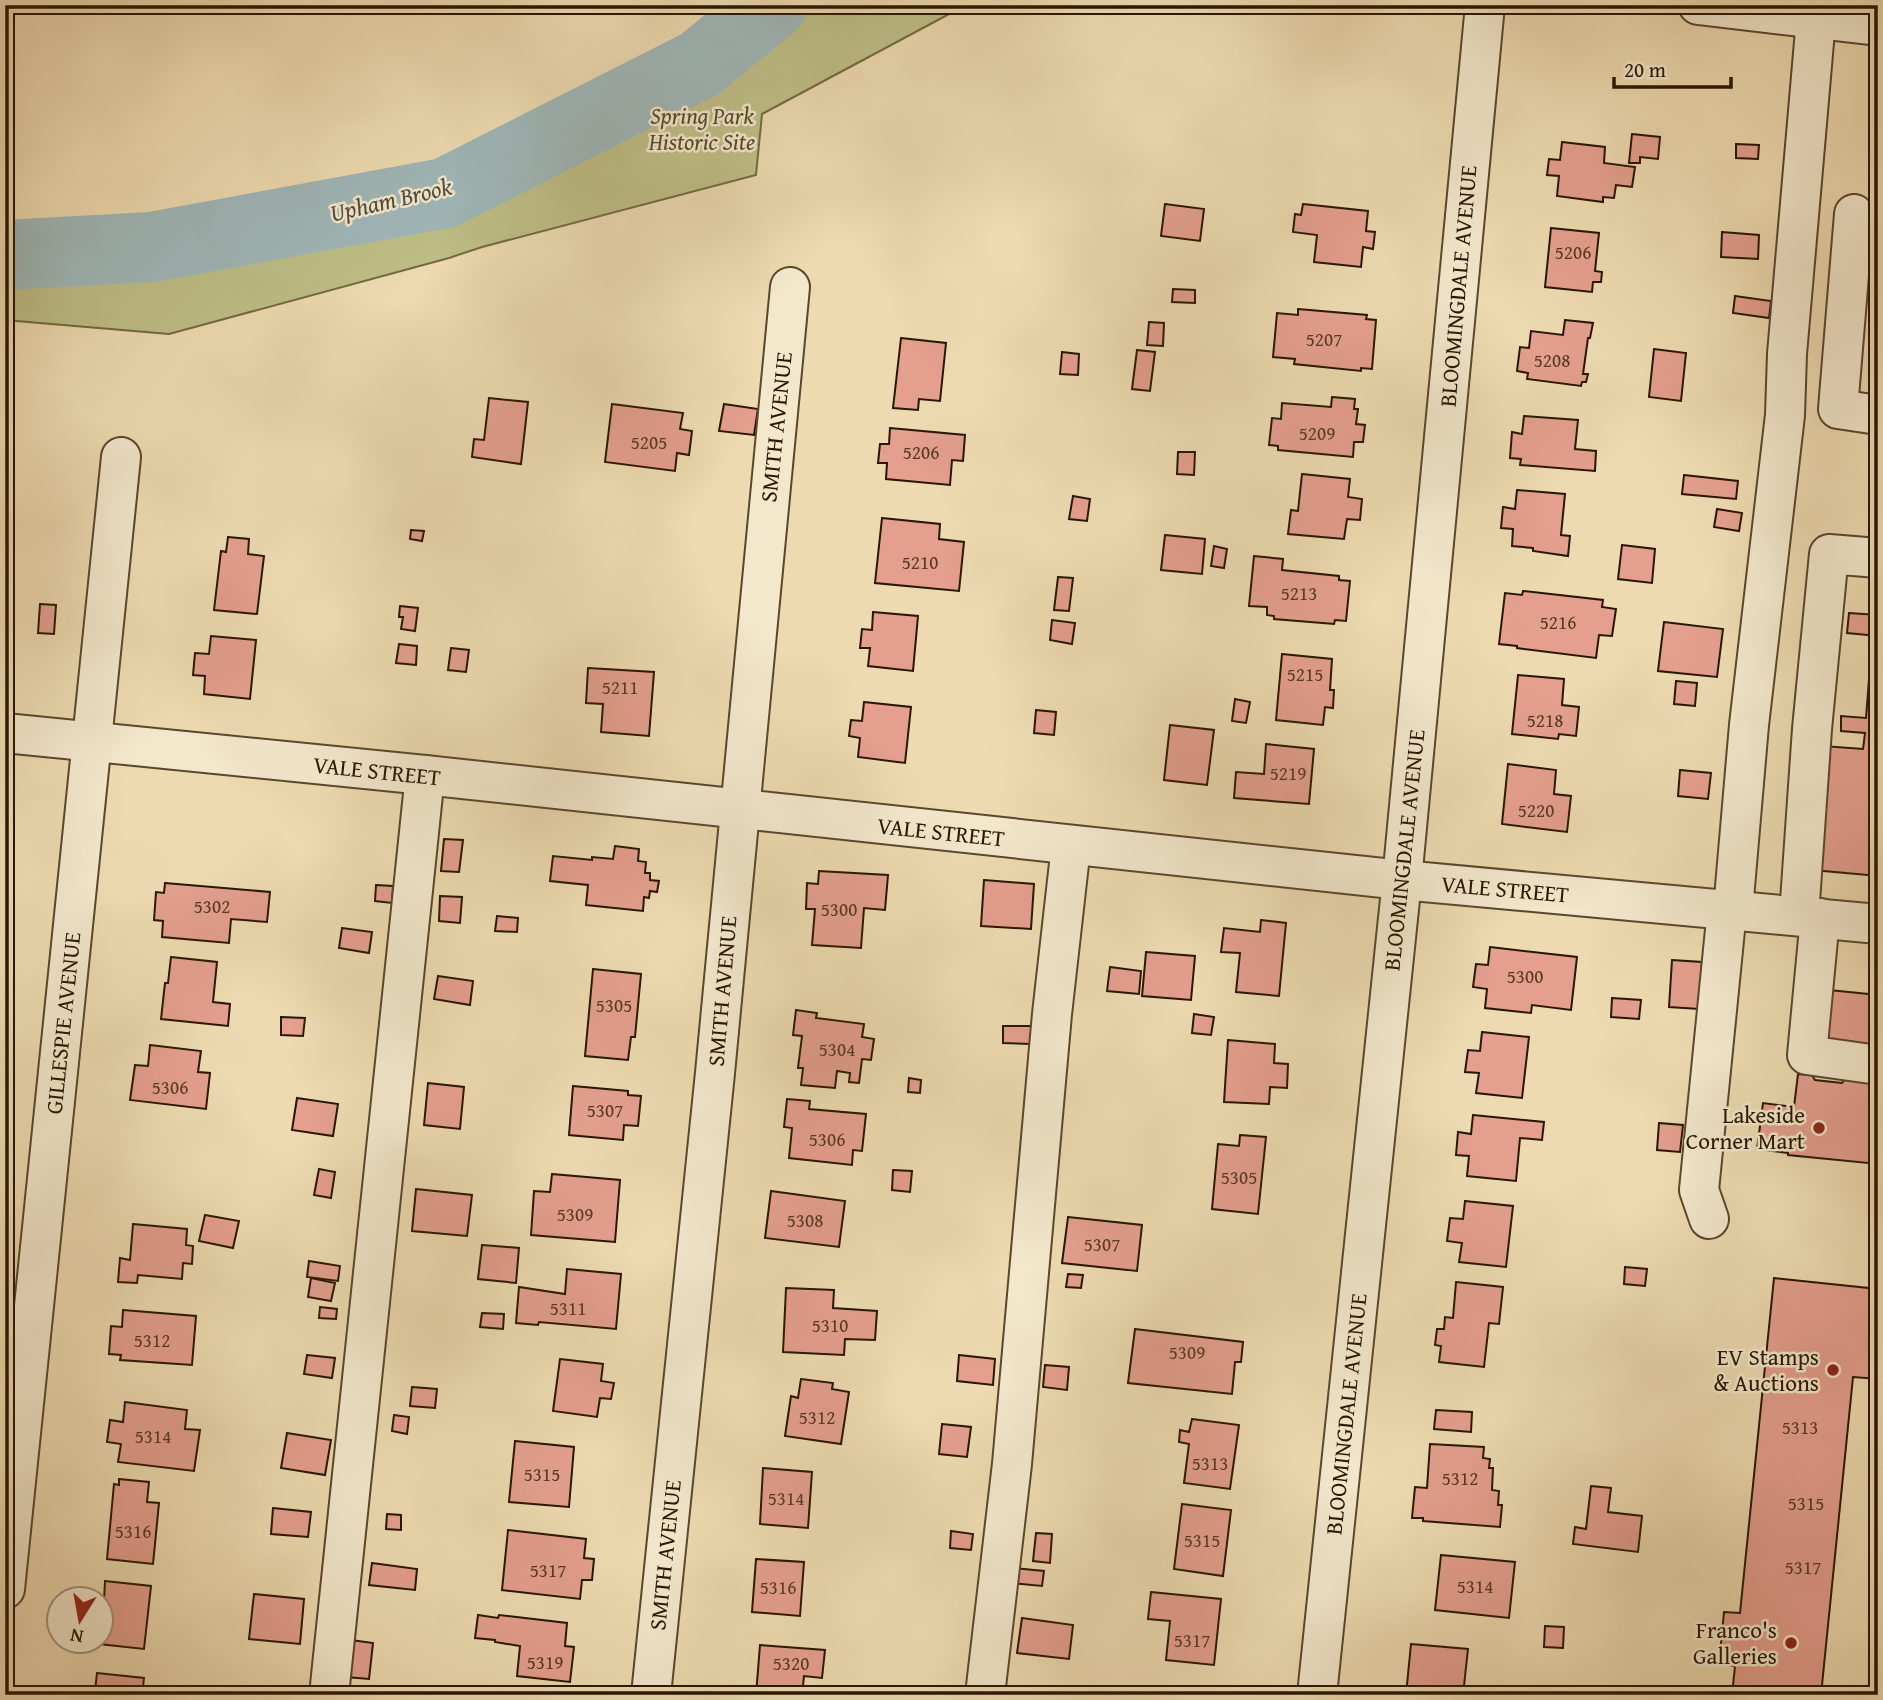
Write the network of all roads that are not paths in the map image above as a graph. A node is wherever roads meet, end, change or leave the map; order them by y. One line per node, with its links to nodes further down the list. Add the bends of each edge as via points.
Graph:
1 (1485, 5): 15 (street, BLOOMINGDALE AVENUE)
2 (1698, 5): 3 (street)
3 (1816, 19): 4 (street); 16 (street, via 1784,426)
4 (1878, 26)
5 (1854, 214): 7 (street, via 1838,409)
6 (790, 287): 13 (street, SMITH AVENUE)
7 (1878, 415)
8 (121, 457): 11 (street, GILLESPIE AVENUE)
9 (1878, 558): 17 (street, via 1829,554 1812,729)
10 (5, 733): 11 (street, VALE STREET)
11 (92, 741): 12 (street, VALE STREET); 21 (street, GILLESPIE AVENUE)
12 (425, 775): 13 (street, VALE STREET); 22 (street)
13 (739, 810): 14 (street, VALE STREET); 23 (street, SMITH AVENUE)
14 (1071, 846): 15 (street, VALE STREET); 24 (street, via 1012,1464)
15 (1402, 880): 16 (street, VALE STREET); 25 (street, BLOOMINGDALE AVENUE)
16 (1730, 910): 17 (street, VALE STREET); 20 (street, via 1699,1190)
17 (1810, 917): 18 (street, VALE STREET); 19 (street, via 1807,1055)
18 (1878, 924)
19 (1878, 1065)
20 (1709, 1219)
21 (5, 1590)
22 (328, 1695)
23 (651, 1695)
24 (985, 1695)
25 (1317, 1695)

